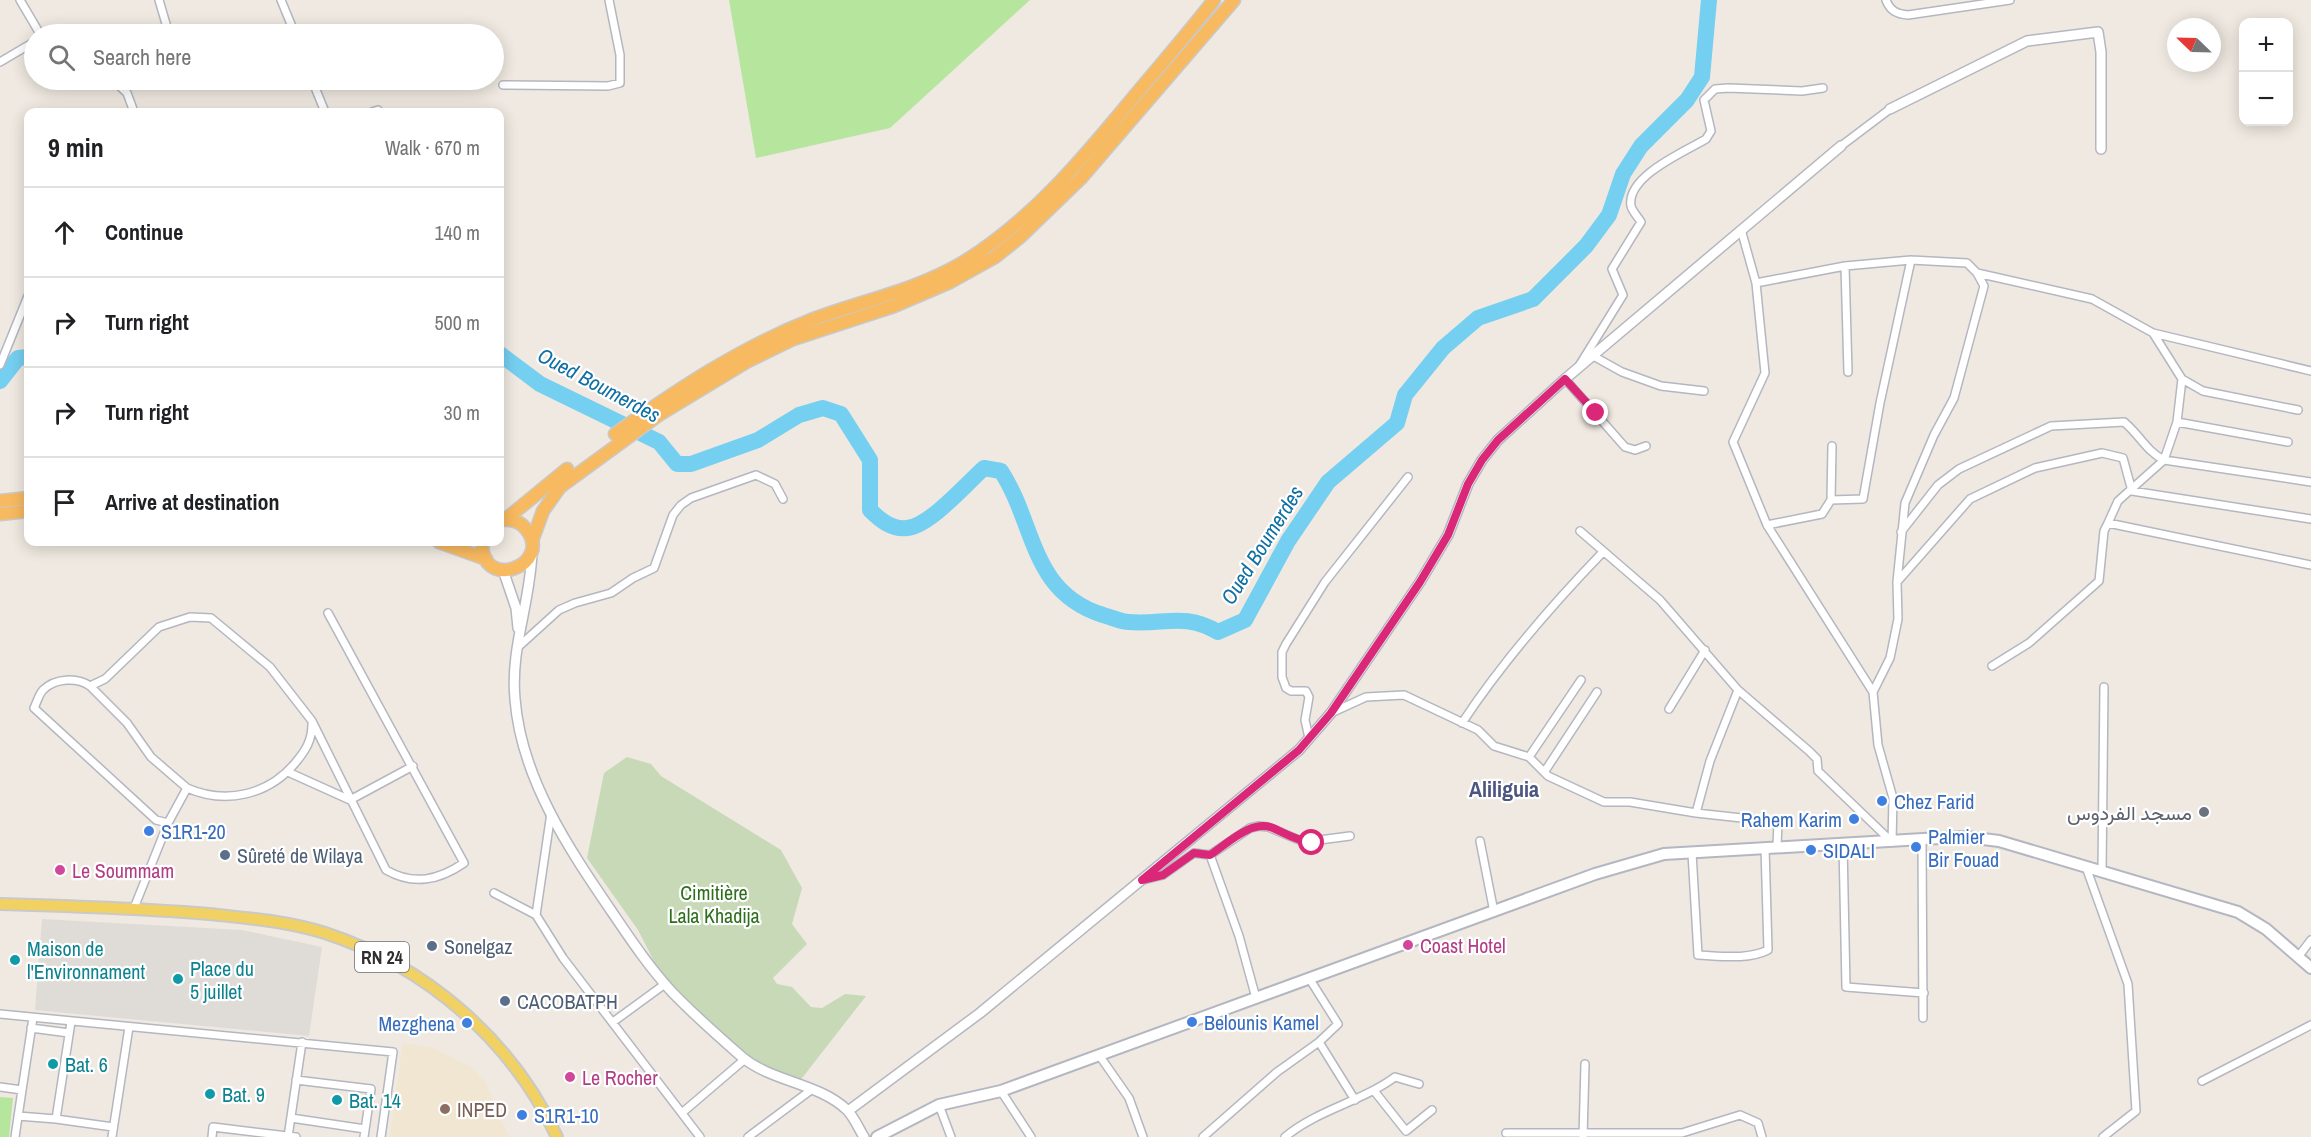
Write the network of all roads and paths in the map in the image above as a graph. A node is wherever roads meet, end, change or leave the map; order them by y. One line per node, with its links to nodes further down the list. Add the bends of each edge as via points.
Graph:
1 (20, 0): 9 (street)
2 (159, 0): 10 (street)
3 (281, 0): 11 (street)
4 (609, 0): 14 (street, via 620,55 620,83)
5 (1214, 0): 39 (highway, via 1069,172 996,240 962,263 922,281 751,347)
6 (1234, 0): 39 (highway, via 1081,178 1050,210 994,256 920,297 816,330 772,349)
7 (1887, 0): 8 (street, via 1898,14 1908,15)
8 (2010, 0)
9 (34, 24)
10 (166, 24)
11 (291, 24)
12 (24, 48): 13 (street)
13 (0, 62)
14 (504, 85)
15 (1823, 88): 32 (street, via 1715,89 1704,100 1711,130 1706,139 1656,168 1633,192 1631,206 1641,222 1612,269 1623,295)
16 (124, 90): 18 (street)
17 (316, 90): 19 (street)
18 (133, 108)
19 (323, 108)
20 (1890, 109): 21 (street); 22 (street, via 2027,40 2098,32 2102,52)
21 (1841, 146): 23 (street)
22 (2101, 149)
23 (1742, 233): 27 (street); 30 (street)
24 (1911, 260): 25 (street); 26 (street, via 1967,263); 51 (street, via 1863,499)
25 (1845, 266): 27 (street); 34 (street)
26 (1977, 273): 29 (street, via 2092,299); 61 (street, via 1984,286 1964,368 1905,503)
27 (1756, 283): 59 (street, via 1765,373 1733,442)
28 (24, 306): 31 (street)
29 (2153, 333): 33 (street); 36 (street)
30 (1595, 357): 32 (street); 37 (street, via 1661,386)
31 (0, 365)
32 (1578, 368): 35 (street)
33 (2311, 371)
34 (1848, 372)
35 (1565, 379): 43 (street, via 1625,447 1635,450); 82 (street, via 1498,440 1482,460 1448,535 1420,582)
36 (2182, 379): 38 (street, via 2203,391); 40 (street)
37 (1704, 392)
38 (2298, 410)
39 (644, 419): 41 (highway)
40 (2177, 422): 42 (street); 45 (street)
41 (622, 434): 55 (highway); 64 (highway, via 560,487 543,511)
42 (2288, 442)
43 (1646, 446)
44 (1832, 446): 51 (street)
45 (2164, 460): 47 (street); 48 (street); 61 (street, via 2151,453 2124,422 2051,426 1959,469 1938,485)
46 (1408, 477): 85 (street, via 1325,582 1282,652 1286,688 1306,691 1309,696 1305,720)
47 (2311, 482)
48 (2132, 491): 56 (street); 58 (street, via 2118,501); 69 (street, via 2123,459 2102,453 2035,468 1970,499)
49 (24, 498): 52 (highway)
50 (783, 499): 72 (street, via 775,484 756,475 686,501 673,515 654,568 607,595 559,610)
51 (1830, 500): 59 (street, via 1822,514)
52 (0, 501)
53 (24, 511): 54 (highway)
54 (0, 514)
55 (504, 519)
56 (2311, 519)
57 (504, 520): 64 (highway, via 513,520 526,528)
58 (2108, 523): 67 (street); 74 (street, via 2103,531 2099,581 2029,643)
59 (1767, 525): 80 (street)
60 (1580, 531): 65 (street)
61 (1900, 532): 69 (street)
62 (450, 546): 66 (highway)
63 (483, 546): 66 (highway)
64 (532, 546): 68 (highway, via 518,568); 71 (street, via 526,608)
65 (1602, 552): 73 (street, via 1660,600); 84 (street, via 1495,673)
66 (486, 559): 68 (highway)
67 (2311, 565)
68 (503, 570): 71 (street, via 516,608)
69 (1897, 582): 80 (street, via 1898,619 1890,658)
70 (328, 613): 87 (street)
71 (519, 634): 72 (street)
72 (517, 648): 92 (street, via 513,673 519,726 536,781)
73 (1705, 650): 78 (street); 81 (street)
74 (1992, 666)
75 (1581, 680): 86 (street)
76 (90, 686): 83 (street, via 105,679 159,627 190,618 211,618 270,666); 90 (street, via 127,723 151,757); 94 (street, via 73,679 49,685 41,691 34,708 156,820)
77 (2104, 687): 105 (street)
78 (1738, 690): 93 (street, via 1710,761); 98 (street, via 1809,751 1817,759 1818,771)
79 (1597, 692): 88 (street)
80 (1873, 692): 98 (street, via 1878,745 1893,798)
81 (1669, 709)
82 (1331, 713): 84 (street, via 1366,697 1404,695); 85 (street)
83 (312, 721): 89 (street, via 309,743); 91 (street)
84 (1462, 723): 86 (street, via 1478,730 1494,746)
85 (1309, 738): 106 (street)
86 (1529, 757): 88 (street)
87 (413, 766): 91 (street); 91 (street, via 464,863 447,875 430,880 402,879 387,870)
88 (1545, 771): 93 (street, via 1548,776 1604,802 1630,802)
89 (288, 772): 90 (street, via 267,786 237,796 222,797); 91 (street)
90 (187, 789): 94 (street)
91 (350, 800)
92 (551, 813): 111 (street); 116 (street, via 583,869)
93 (1696, 813): 100 (street, via 1778,822)
94 (168, 823): 109 (street)
95 (1350, 836): 103 (street, via 1304,842 1268,826 1259,826)
96 (1480, 841): 110 (street)
97 (1922, 841): 98 (main road); 104 (main road, via 1968,837 1999,841); 117 (street)
98 (1892, 842): 99 (main road)
99 (1843, 845): 100 (main road); 117 (street, via 1846,987)
100 (1777, 846): 101 (main road)
101 (1765, 847): 102 (main road); 102 (street, via 1768,950 1738,957 1698,955)
102 (1692, 853): 110 (main road, via 1664,854 1595,874)
103 (1210, 855): 106 (street, via 1194,853 1163,875); 118 (street)
104 (2086, 867): 105 (main road); 170 (street, via 2127,984 2136,1111)
105 (2102, 871): 113 (main road, via 2238,912 2266,929)
106 (1142, 880): 144 (street, via 980,1013)
107 (494, 893): 111 (street)
108 (0, 904): 109 (main road, RN 24)
109 (134, 908): 159 (main road, RN 24, via 281,922 324,933 401,967 471,1019 507,1056 531,1089)
110 (1494, 912): 115 (main road)
111 (536, 915): 123 (street, via 563,958)
112 (2311, 940): 113 (street)
113 (2298, 957): 114 (main road)
114 (2311, 968)
115 (1309, 978): 118 (main road); 129 (street, via 1338,1024)
116 (665, 984): 123 (street); 131 (street)
117 (1924, 993): 121 (street)
118 (1256, 998): 130 (main road)
119 (0, 1014): 120 (street)
120 (33, 1018): 122 (street); 126 (street)
121 (1923, 1018)
122 (71, 1022): 125 (street); 127 (street)
123 (613, 1022): 145 (street)
124 (2311, 1025): 134 (street)
125 (129, 1027): 128 (street); 149 (street)
126 (31, 1029): 127 (street); 137 (street)
127 (69, 1033): 148 (street)
128 (302, 1042): 133 (street); 158 (street, via 393,1052)
129 (1319, 1042): 141 (street); 167 (street, via 1277,1072)
130 (1099, 1055): 139 (main road); 166 (street, via 1129,1098)
131 (745, 1059): 138 (street); 145 (street)
132 (1585, 1064): 153 (street)
133 (296, 1080): 147 (street); 150 (street, via 371,1089)
134 (2202, 1081)
135 (1419, 1084): 140 (street, via 1395,1077)
136 (0, 1087): 137 (street)
137 (22, 1090): 146 (street)
138 (811, 1090): 144 (street); 161 (street)
139 (1001, 1091): 142 (main road); 165 (street)
140 (1375, 1092): 141 (street); 143 (street, via 1406,1131)
141 (1355, 1100): 168 (street, via 1298,1126)
142 (939, 1105): 163 (main road); 164 (street)
143 (1432, 1110)
144 (848, 1111): 162 (street)
145 (683, 1112): 160 (street)
146 (18, 1116): 148 (street); 154 (street)
147 (291, 1118): 150 (street); 157 (street)
148 (56, 1119): 149 (street)
149 (113, 1127): 155 (street)
150 (365, 1133)
151 (1506, 1133): 153 (street)
152 (251, 1134): 156 (street, via 213,1126); 157 (street)
153 (1583, 1135): 169 (street, via 1682,1133 1740,1115 1758,1123)
154 (15, 1137)
155 (112, 1137)
156 (212, 1137)
157 (291, 1137)
158 (381, 1137)
159 (557, 1137)
160 (700, 1137)
161 (748, 1137)
162 (864, 1137)
163 (877, 1137)
164 (951, 1137)
165 (1031, 1137)
166 (1143, 1137)
167 (1203, 1137)
168 (1285, 1137)
169 (1762, 1137)
170 (2103, 1137)

